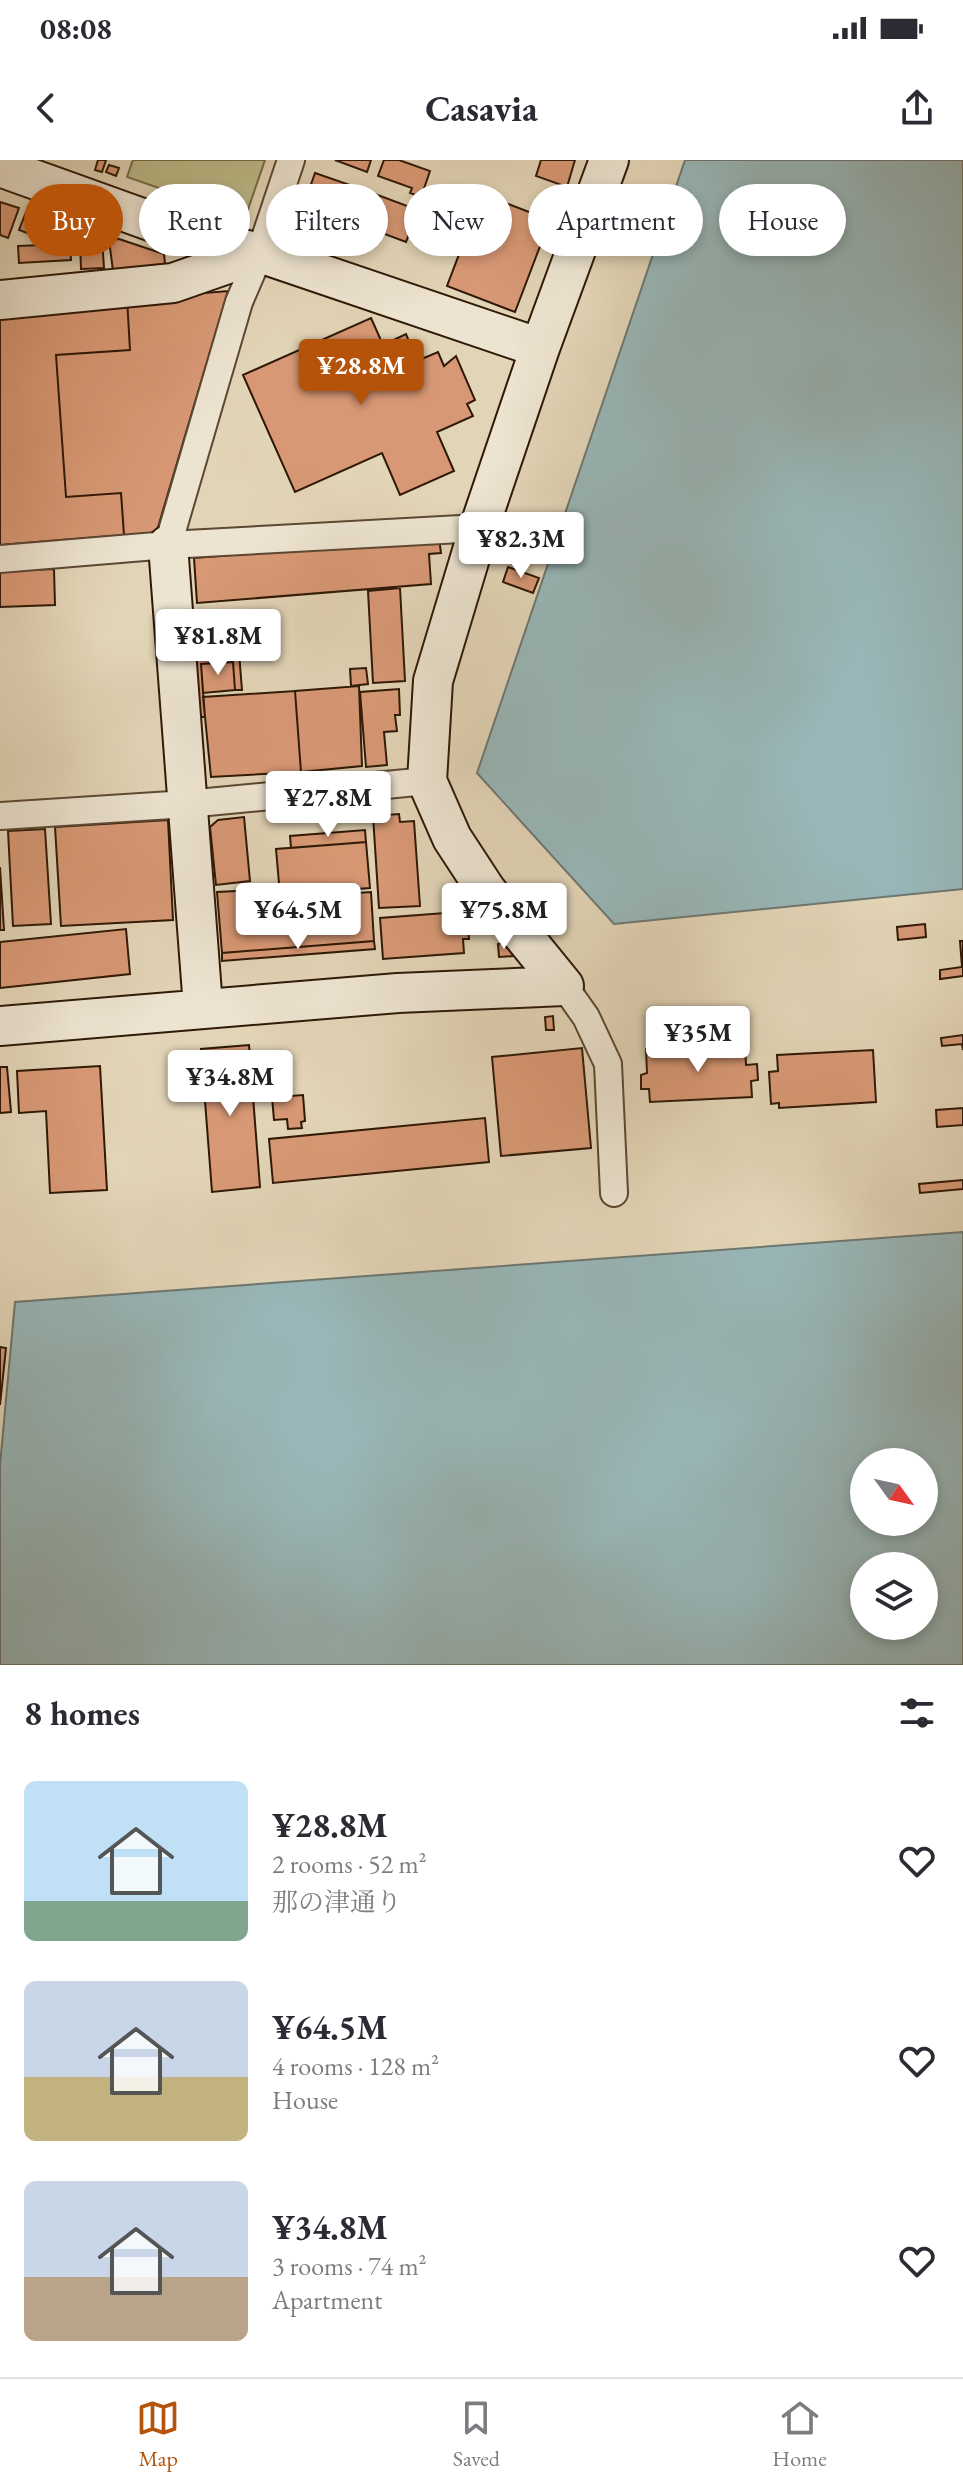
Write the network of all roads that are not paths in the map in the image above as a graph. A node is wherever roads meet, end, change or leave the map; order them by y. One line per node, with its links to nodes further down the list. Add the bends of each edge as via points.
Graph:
1 (291, 160): 4 (street)
2 (609, 160): 6 (street)
3 (0, 167): 4 (street, via 203,240)
4 (260, 253): 5 (street, via 173,283); 6 (street); 8 (street, via 239,302)
5 (0, 300)
6 (540, 348): 7 (street)
7 (479, 528): 8 (street); 10 (street, via 433,681)
8 (168, 545): 9 (street); 11 (street)
9 (0, 559)
10 (427, 781): 11 (street); 13 (street, via 452,838 486,890)
11 (187, 804): 12 (street); 14 (street)
12 (0, 816)
13 (564, 986): 14 (street); 16 (street, via 608,1064)
14 (203, 1007): 15 (street)
15 (0, 1026)
16 (614, 1193)

